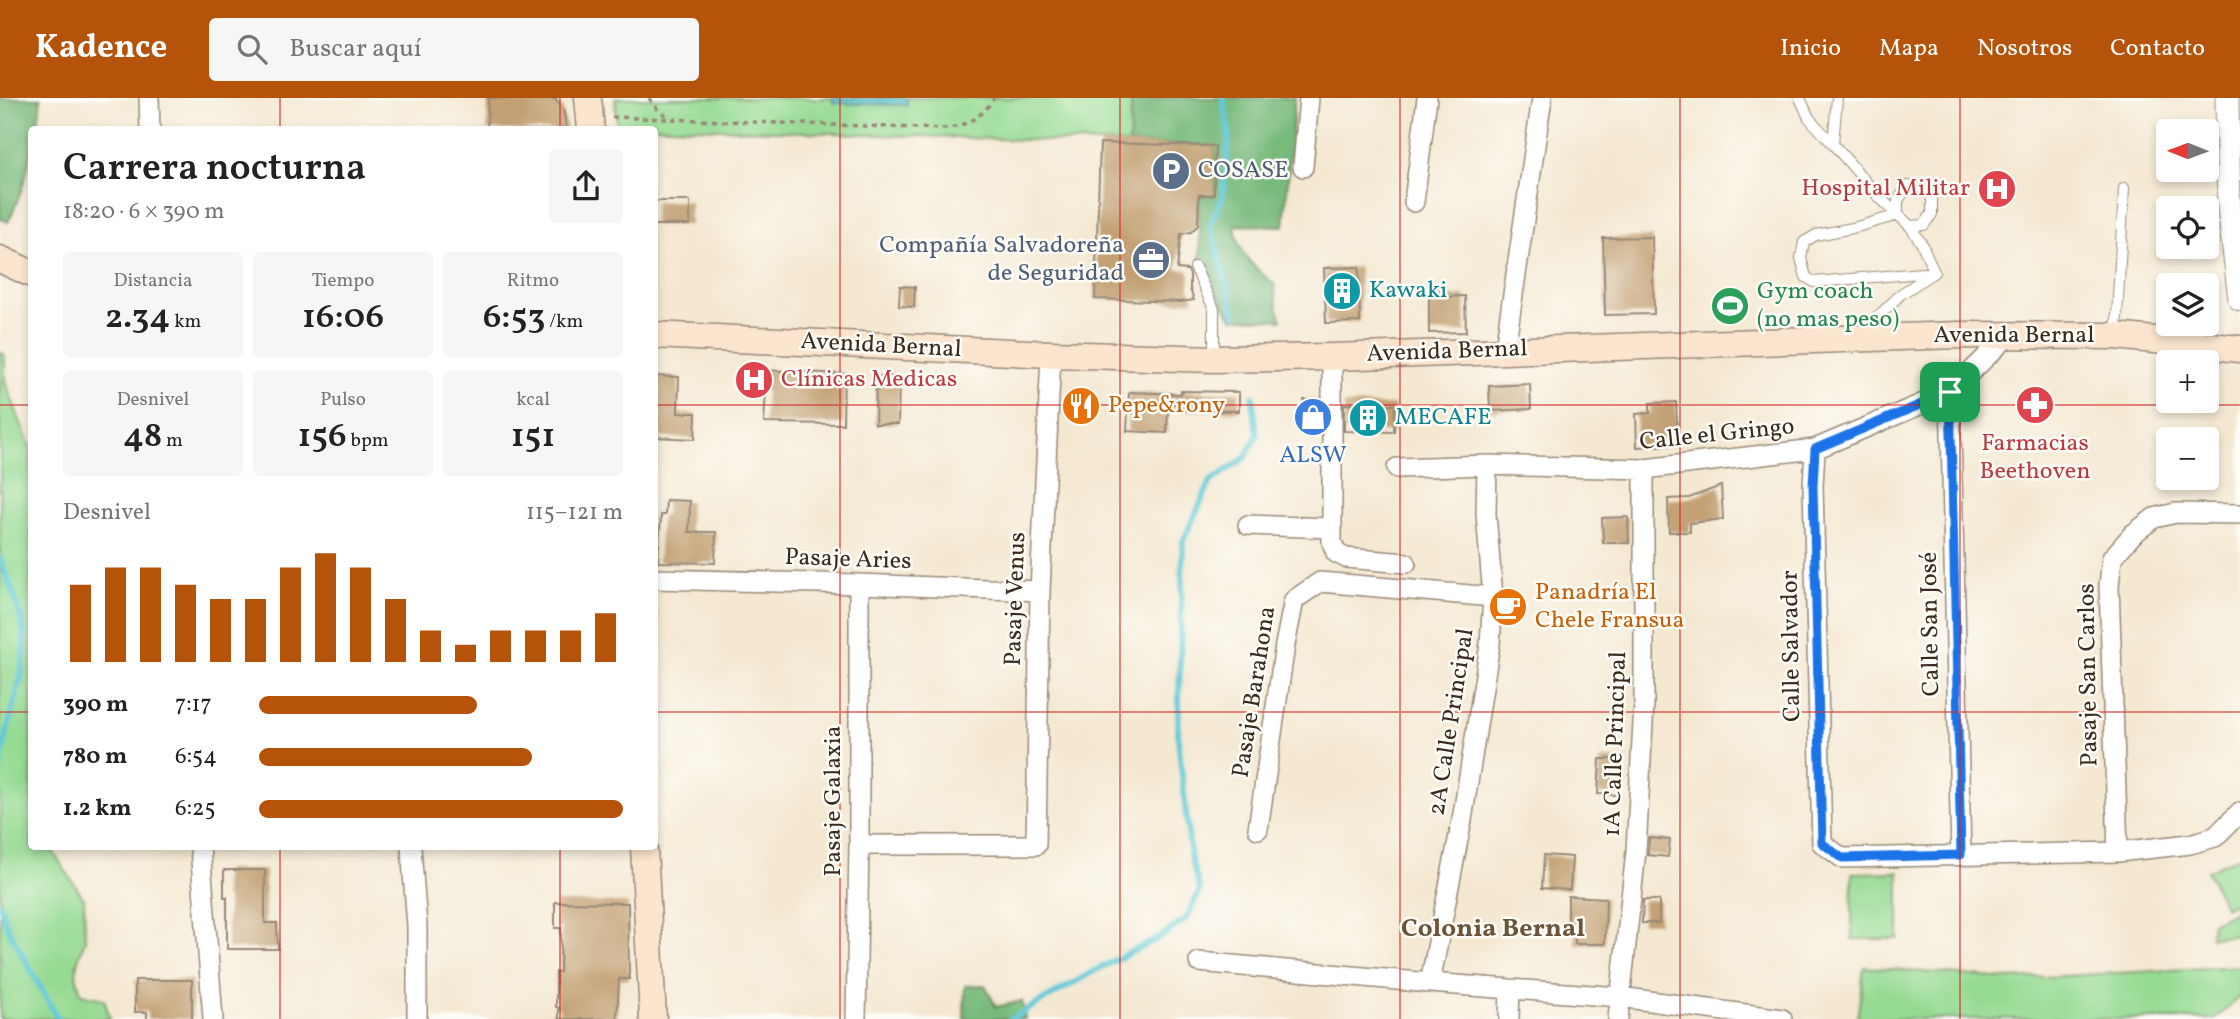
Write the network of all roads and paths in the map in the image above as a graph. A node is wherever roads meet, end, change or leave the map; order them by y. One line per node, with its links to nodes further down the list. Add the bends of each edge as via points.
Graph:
1 (149, 98): 13 (street)
2 (589, 98): 12 (main road)
3 (649, 98): 11 (path)
4 (995, 98): 11 (path, via 978,118 946,129)
5 (1309, 98): 15 (street)
6 (1427, 98): 17 (street)
7 (1542, 98): 29 (street)
8 (1800, 98): 14 (lane, via 1809,118)
9 (1837, 98): 14 (lane)
10 (2227, 98): 24 (street, via 2230,208)
11 (670, 118): 12 (path)
12 (602, 123)
13 (150, 126)
14 (1833, 144): 18 (lane)
15 (1303, 167)
16 (2124, 188): 27 (lane)
17 (1414, 202)
18 (1898, 215): 19 (lane); 19 (lane, via 1898,200 1908,186 1923,188 1932,197 1932,214 1924,225); 22 (lane, via 1804,242 1801,258 1806,277 1814,282)
19 (1910, 226): 22 (lane)
20 (0, 258): 23 (main road)
21 (1195, 267): 33 (lane, via 1214,309)
22 (1934, 272): 28 (lane, via 1891,303)
23 (28, 273)
24 (2240, 299)
25 (658, 335): 31 (main road, Avenida Bernal)
26 (2008, 335): 27 (main road, Avenida Bernal); 28 (main road, Avenida Bernal); 34 (street, Calle el Gringo)
27 (2116, 336): 30 (main road, Avenida Bernal)
28 (1856, 338): 29 (main road, Avenida Bernal)
29 (1505, 349): 32 (main road, Avenida Bernal)
30 (2240, 349)
31 (1051, 354): 33 (main road, Avenida Bernal); 45 (street, Pasaje Venus)
32 (1332, 357): 33 (main road, Avenida Bernal); 41 (street)
33 (1214, 359)
34 (1950, 392): 35 (street, Calle el Gringo); 54 (street, Calle San José)
35 (1815, 449): 38 (street, Calle el Gringo); 54 (street, Calle Salvador, via 1822,843 1842,858)
36 (1487, 465): 37 (street, Calle el Gringo); 38 (street, Calle el Gringo); 46 (street, 2A Calle Principal)
37 (1397, 468)
38 (1644, 470): 58 (street, 1A Calle Principal, via 1644,704 1636,851)
39 (2240, 514): 53 (street, Pasaje San Carlos, via 2176,513 2154,518 2112,558 2109,586)
40 (1248, 524): 41 (street)
41 (1331, 528): 42 (street, via 1336,553 1346,558)
42 (1406, 563)
43 (658, 579): 44 (street, Pasaje Aries)
44 (859, 583): 45 (street, Pasaje Aries); 49 (street, Pasaje Galaxia)
45 (1040, 592): 49 (street, Pasaje Venus, via 1035,845)
46 (1493, 597): 48 (street, Pasaje Barahona, via 1320,582 1294,600); 56 (street, 2A Calle Principal, via 1462,820)
47 (2240, 812): 53 (street, via 2215,837)
48 (1258, 829)
49 (859, 845): 62 (street, Pasaje Galaxia)
50 (200, 850): 59 (street)
51 (411, 850): 60 (street)
52 (643, 850): 61 (main road)
53 (2118, 852): 54 (street)
54 (1961, 855)
55 (1199, 962): 56 (street)
56 (1430, 984): 57 (street)
57 (1510, 989): 58 (street); 63 (street)
58 (1620, 997): 64 (street, 1A Calle Principal); 65 (street)
59 (214, 1019)
60 (417, 1019)
61 (653, 1019)
62 (856, 1019)
63 (1509, 1019)
64 (1618, 1019)
65 (1782, 1019)

